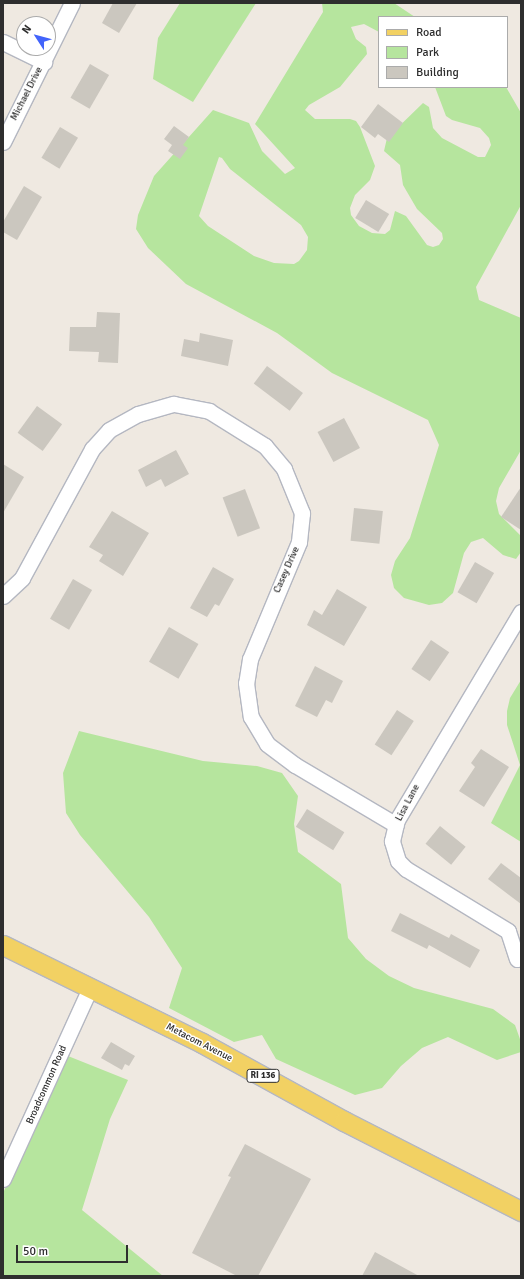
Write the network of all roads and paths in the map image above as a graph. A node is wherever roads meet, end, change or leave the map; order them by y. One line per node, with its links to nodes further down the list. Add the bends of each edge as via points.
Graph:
1 (72, 3): 3 (street, Michael Drive)
2 (3, 42): 3 (street)
3 (44, 62): 4 (street, Michael Drive)
4 (3, 142)
5 (3, 596): 7 (street, Casey Drive, via 22,578 92,449 109,430 138,414 174,404 209,411 265,446 284,469 302,513 299,542 250,659 246,683 251,718 267,744 289,761)
6 (521, 612): 7 (street, Lisa Lane)
7 (396, 824): 9 (street, Lisa Lane, via 392,841 398,861 508,931)
8 (3, 945): 10 (main road, Metacom Avenue / RI 136)
9 (517, 959)
10 (89, 990): 11 (street, Broadcommon Road); 12 (main road, Metacom Avenue / RI 136, via 202,1043 344,1121)
11 (3, 1179)
12 (521, 1211)

